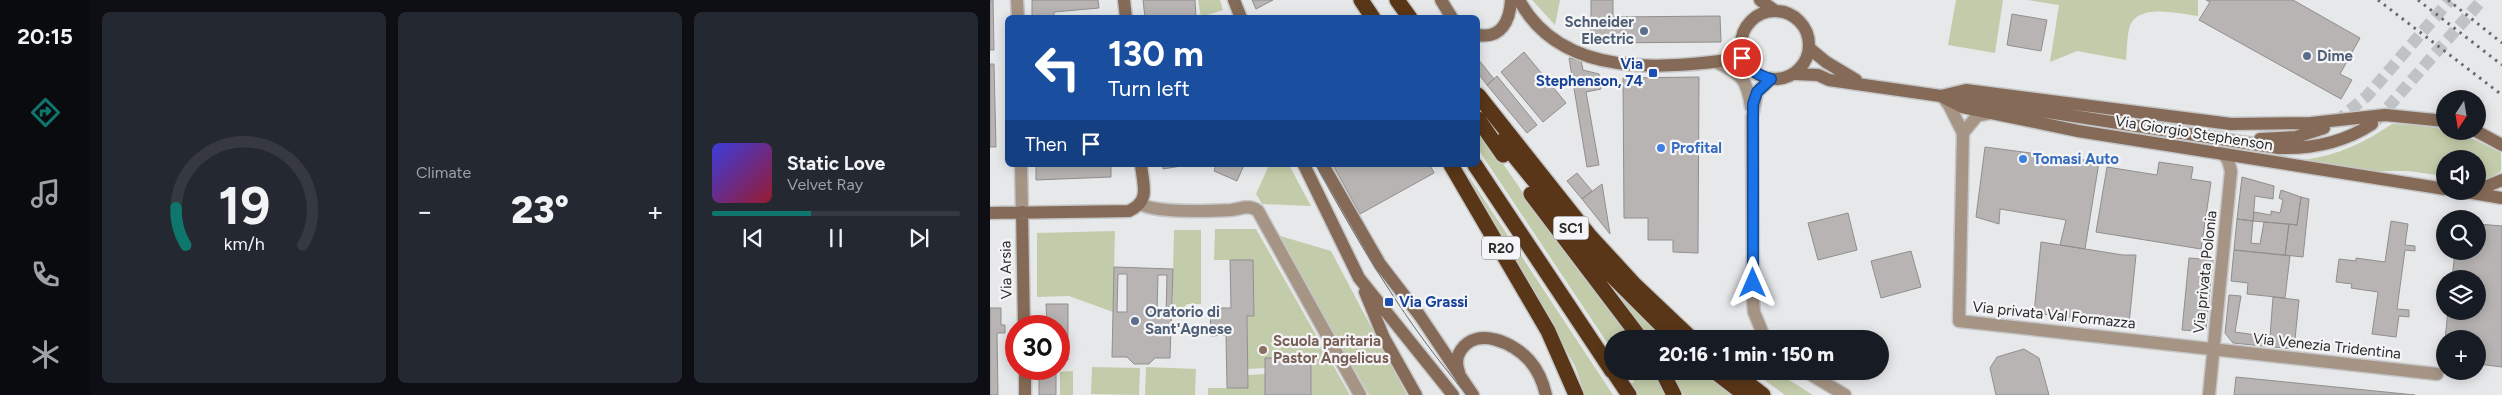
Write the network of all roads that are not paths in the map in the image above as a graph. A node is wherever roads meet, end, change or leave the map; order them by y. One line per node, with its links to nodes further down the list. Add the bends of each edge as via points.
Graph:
1 (1017, 0): 13 (street)
2 (1124, 0): 14 (street)
3 (1234, 0): 15 (street)
4 (1356, 0): 16 (highway)
5 (1361, 0): 17 (highway)
6 (1397, 0): 18 (highway)
7 (1407, 0): 19 (highway)
8 (1441, 0): 20 (street)
9 (1511, 0): 21 (street, via 1509,18 1504,26 1492,35)
10 (1519, 0): 24 (street, via 1552,39 1603,61 1641,66)
11 (1760, 0): 12 (street)
12 (1774, 10): 22 (street, via 1788,12 1799,20 1807,31); 23 (street, via 1753,17 1746,26 1741,36)
13 (1018, 15)
14 (1126, 15)
15 (1240, 15)
16 (1364, 15)
17 (1371, 15)
18 (1410, 15)
19 (1411, 15)
20 (1450, 15)
21 (1480, 35)
22 (1809, 48): 25 (street, via 1803,66); 27 (street, Via Giorgio Stephenson)
23 (1742, 58): 24 (street); 26 (street, via 1758,75)
24 (1716, 62): 32 (street, via 1735,71 1745,82)
25 (1795, 74): 26 (street); 27 (street, Via Giorgio Stephenson)
26 (1771, 79): 32 (street, via 1757,92)
27 (1860, 83): 28 (street, Via Giorgio Stephenson)
28 (1941, 96): 31 (street, Via Giorgio Stephenson, via 1962,107); 33 (street, Via Giorgio Stephenson, via 1966,90 2231,124 2310,124 2385,116); 37 (street, Via privata Val Formazza); 39 (street)
29 (1480, 97): 62 (highway, via 1612,261)
30 (1480, 110): 61 (highway, SC1, via 1526,173 1610,274)
31 (1990, 113): 37 (street, via 1976,116); 41 (street, Via Giorgio Stephenson)
32 (1752, 117): 63 (street, via 1753,301)
33 (2436, 120)
34 (1480, 122): 60 (highway)
35 (2372, 124): 39 (street, via 2349,137 2307,148 2256,146)
36 (2324, 128): 39 (street, via 2282,139)
37 (1963, 133): 64 (street, Via privata Val Formazza, via 1959,321)
38 (2486, 136): 40 (street)
39 (2227, 139)
40 (2502, 145)
41 (2224, 155): 48 (street, Via Giorgio Stephenson); 64 (street, Via privata Polonia, via 2231,171)
42 (1021, 167): 56 (street)
43 (1141, 167): 55 (street, via 1144,196)
44 (1305, 167): 58 (street)
45 (1324, 167): 67 (street, via 1380,264)
46 (1453, 167): 81 (highway, R20, via 1548,331)
47 (1476, 167): 65 (highway)
48 (2389, 180): 50 (street); 52 (street, Via Giorgio Stephenson)
49 (2502, 180): 51 (street)
50 (2436, 181)
51 (2486, 187)
52 (2436, 188)
53 (2486, 195): 54 (street)
54 (2502, 198)
55 (1140, 204): 56 (street, via 1129,211); 76 (street, via 1165,210 1232,210 1250,217 1258,213)
56 (1022, 212): 57 (street); 59 (street, Via Arsia)
57 (990, 213)
58 (1359, 278): 77 (street, via 1384,338); 78 (street)
59 (1024, 315)
60 (1633, 330)
61 (1666, 330)
62 (1683, 330)
63 (1761, 330)
64 (2214, 349): 66 (street, Via Venezia Tridentina); 86 (street, Via privata Polonia)
65 (1604, 358)
66 (2436, 374)
67 (1461, 377): 79 (street); 80 (street, via 1457,364 1462,348 1476,339 1491,339 1512,346 1529,360 1541,376)
68 (1025, 380): 75 (street)
69 (1619, 380): 74 (highway)
70 (1666, 380): 82 (highway)
71 (1726, 380): 83 (highway)
72 (1744, 380): 84 (highway)
73 (1820, 380): 85 (street)
74 (1626, 392)
75 (1025, 395)
76 (1360, 395)
77 (1416, 395)
78 (1454, 395)
79 (1473, 395)
80 (1546, 395)
81 (1576, 395)
82 (1674, 395)
83 (1745, 395)
84 (1763, 395)
85 (1844, 395)
86 (2209, 395)

